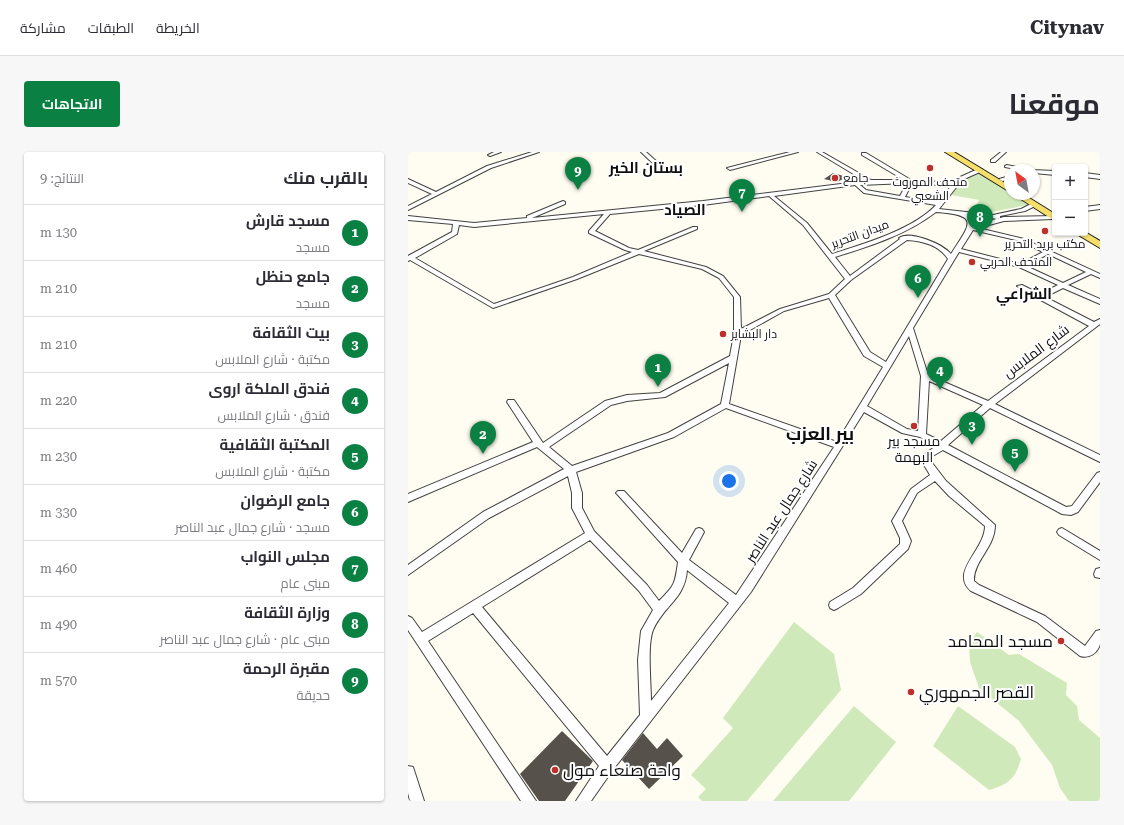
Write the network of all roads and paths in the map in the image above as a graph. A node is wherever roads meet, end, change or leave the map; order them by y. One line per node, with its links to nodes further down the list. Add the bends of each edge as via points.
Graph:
1 (499, 152): 12 (street)
2 (537, 152): 30 (street, via 489,167)
3 (643, 152): 15 (street)
4 (723, 152): 5 (street)
5 (731, 152)
6 (796, 152): 14 (street)
7 (819, 152): 23 (street)
8 (949, 152): 16 (main road)
9 (956, 152): 20 (main road)
10 (1004, 152): 13 (street)
11 (864, 154): 24 (street)
12 (490, 155)
13 (993, 161)
14 (730, 168)
15 (663, 170)
16 (980, 170): 27 (street, ميدان التحرير, via 963,176); 28 (main road)
17 (1040, 172): 18 (street)
18 (1052, 173)
19 (1088, 175): 21 (street)
20 (1004, 177)
21 (1100, 177)
22 (408, 181): 26 (street)
23 (870, 182): 24 (street); 25 (street)
24 (909, 182): 27 (street); 32 (street)
25 (856, 184): 31 (street); 32 (street, via 864,191)
26 (419, 186): 29 (street); 30 (street)
27 (953, 186): 36 (street, ميدان التحرير)
28 (1004, 186)
29 (408, 190)
30 (435, 193): 39 (street)
31 (769, 194): 42 (street); 62 (street, via 805,224)
32 (902, 198): 36 (street)
33 (1026, 200): 37 (main road)
34 (1033, 200): 43 (main road)
35 (563, 203): 49 (street)
36 (939, 205): 41 (street, ميدان التحرير); 45 (street)
37 (1033, 205): 44 (main road); 45 (street, via 1023,210)
38 (1100, 207): 40 (street)
39 (408, 208)
40 (1088, 209)
41 (933, 210): 52 (street, via 967,216); 57 (street, ميدان التحرير, via 924,218)
42 (608, 213): 49 (street); 60 (street, via 591,232 626,249)
43 (1052, 214)
44 (1052, 215)
45 (989, 216): 48 (street)
46 (1052, 216): 48 (street)
47 (408, 218): 50 (street)
48 (1020, 218): 52 (street, via 991,221)
49 (520, 220): 50 (street, via 474,225)
50 (456, 223): 63 (street, via 455,233)
51 (695, 228): 60 (street)
52 (971, 228): 59 (street, شارع جمال عبد الناصر); 61 (street, via 1022,240)
53 (1088, 232): 56 (main road)
54 (1085, 236): 58 (main road)
55 (906, 238): 57 (street); 64 (street, via 935,245 947,251); 68 (street)
56 (1100, 238)
57 (885, 239): 62 (street, ميدان التحرير)
58 (1100, 245)
59 (958, 250): 64 (street, شارع جمال عبد الناصر); 65 (street)
60 (636, 251): 63 (street, via 575,278 493,306); 77 (street, via 704,268 721,278 737,297)
61 (1047, 252): 65 (street); 66 (street)
62 (830, 257): 68 (street)
63 (409, 258)
64 (951, 259): 76 (street, شارع جمال عبد الناصر)
65 (1021, 266): 69 (street)
66 (1090, 272): 67 (street); 69 (street)
67 (1100, 276)
68 (849, 279): 71 (street)
69 (1063, 285): 72 (street); 73 (street)
70 (1020, 286): 72 (street)
71 (831, 295): 77 (street, via 782,310); 79 (street, via 867,354)
72 (1039, 297): 75 (street)
73 (1100, 302)
74 (1100, 321): 75 (street, شارع الملابس)
75 (1093, 325): 82 (street, شارع الملابس)
76 (910, 329): 79 (street, شارع جمال عبد الناصر); 80 (street)
77 (738, 334): 78 (street)
78 (733, 358): 83 (street); 87 (street, via 662,395 608,403)
79 (887, 366): 84 (street, شارع جمال عبد الناصر)
80 (925, 376): 82 (street); 86 (street)
81 (511, 402): 87 (street)
82 (989, 404): 85 (street); 89 (street, شارع الملابس)
83 (725, 405): 88 (street); 92 (street, via 671,435)
84 (862, 407): 86 (street, via 905,431); 88 (street, شارع جمال عبد الناصر)
85 (1026, 422): 90 (street); 91 (street)
86 (922, 435): 89 (street)
87 (541, 445): 92 (street); 96 (street)
88 (839, 446): 103 (street, شارع جمال عبد الناصر)
89 (942, 446): 93 (street, شارع الملابس, via 926,456 926,461); 94 (street, via 1065,511 1075,509)
90 (1100, 455)
91 (1100, 459)
92 (571, 470): 99 (street, via 577,493 577,508); 102 (street, via 486,515)
93 (935, 476): 104 (street, via 914,491 897,522 905,533 904,546 857,591); 108 (street, via 990,525 992,534 969,572 969,583 1040,619 1084,652 1088,652)
94 (1100, 476)
95 (621, 493): 101 (street)
96 (408, 498)
97 (699, 532): 101 (street)
98 (1062, 532): 100 (street)
99 (591, 534): 105 (street); 106 (street, via 643,588)
100 (1100, 556)
101 (683, 561): 103 (street); 106 (street, via 681,581 677,590)
102 (408, 571)
103 (736, 602): 110 (street, شارع جمال عبد الناصر)
104 (834, 605)
105 (474, 606): 109 (street); 111 (street)
106 (659, 609): 110 (street, via 647,631 644,660)
107 (408, 621): 109 (street)
108 (1100, 635)
109 (421, 639): 114 (street)
110 (646, 717): 111 (street, شارع جمال عبد الناصر)
111 (607, 766): 115 (street, شارع جمال عبد الناصر)
112 (408, 772): 113 (street)
113 (417, 801)
114 (529, 801)
115 (583, 801)

